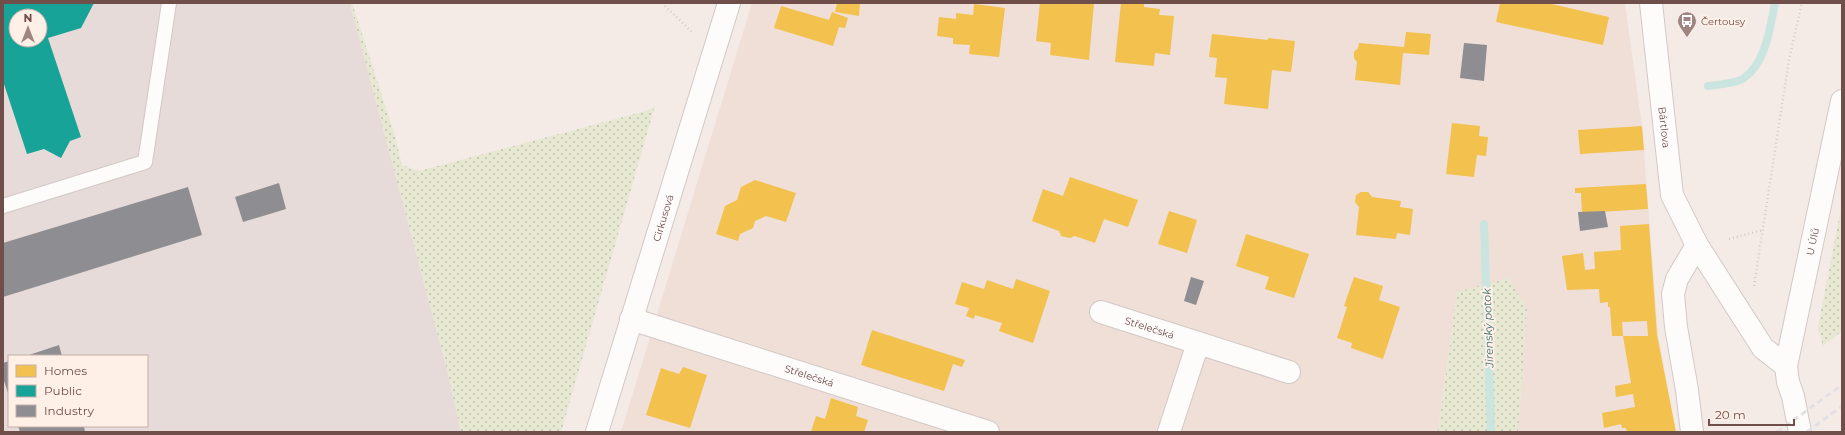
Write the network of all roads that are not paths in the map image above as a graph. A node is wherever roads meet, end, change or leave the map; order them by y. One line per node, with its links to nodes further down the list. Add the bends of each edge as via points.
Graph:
1 (169, 3): 5 (lane, via 145,162)
2 (729, 3): 8 (street, Cirkusová)
3 (1651, 3): 6 (street, Bártlova, via 1672,195)
4 (1842, 101): 11 (street, U Úlů)
5 (3, 206)
6 (1697, 245): 11 (street, Bártlova, via 1762,348); 15 (street, via 1677,279 1673,294)
7 (1101, 312): 9 (street, Střelečská)
8 (631, 319): 12 (street, Cirkusová); 13 (street, Střelečská)
9 (1198, 343): 10 (street, Střelečská); 14 (street)
10 (1289, 372)
11 (1787, 374): 16 (street)
12 (597, 432)
13 (988, 432)
14 (1169, 432)
15 (1692, 432)
16 (1800, 432)

